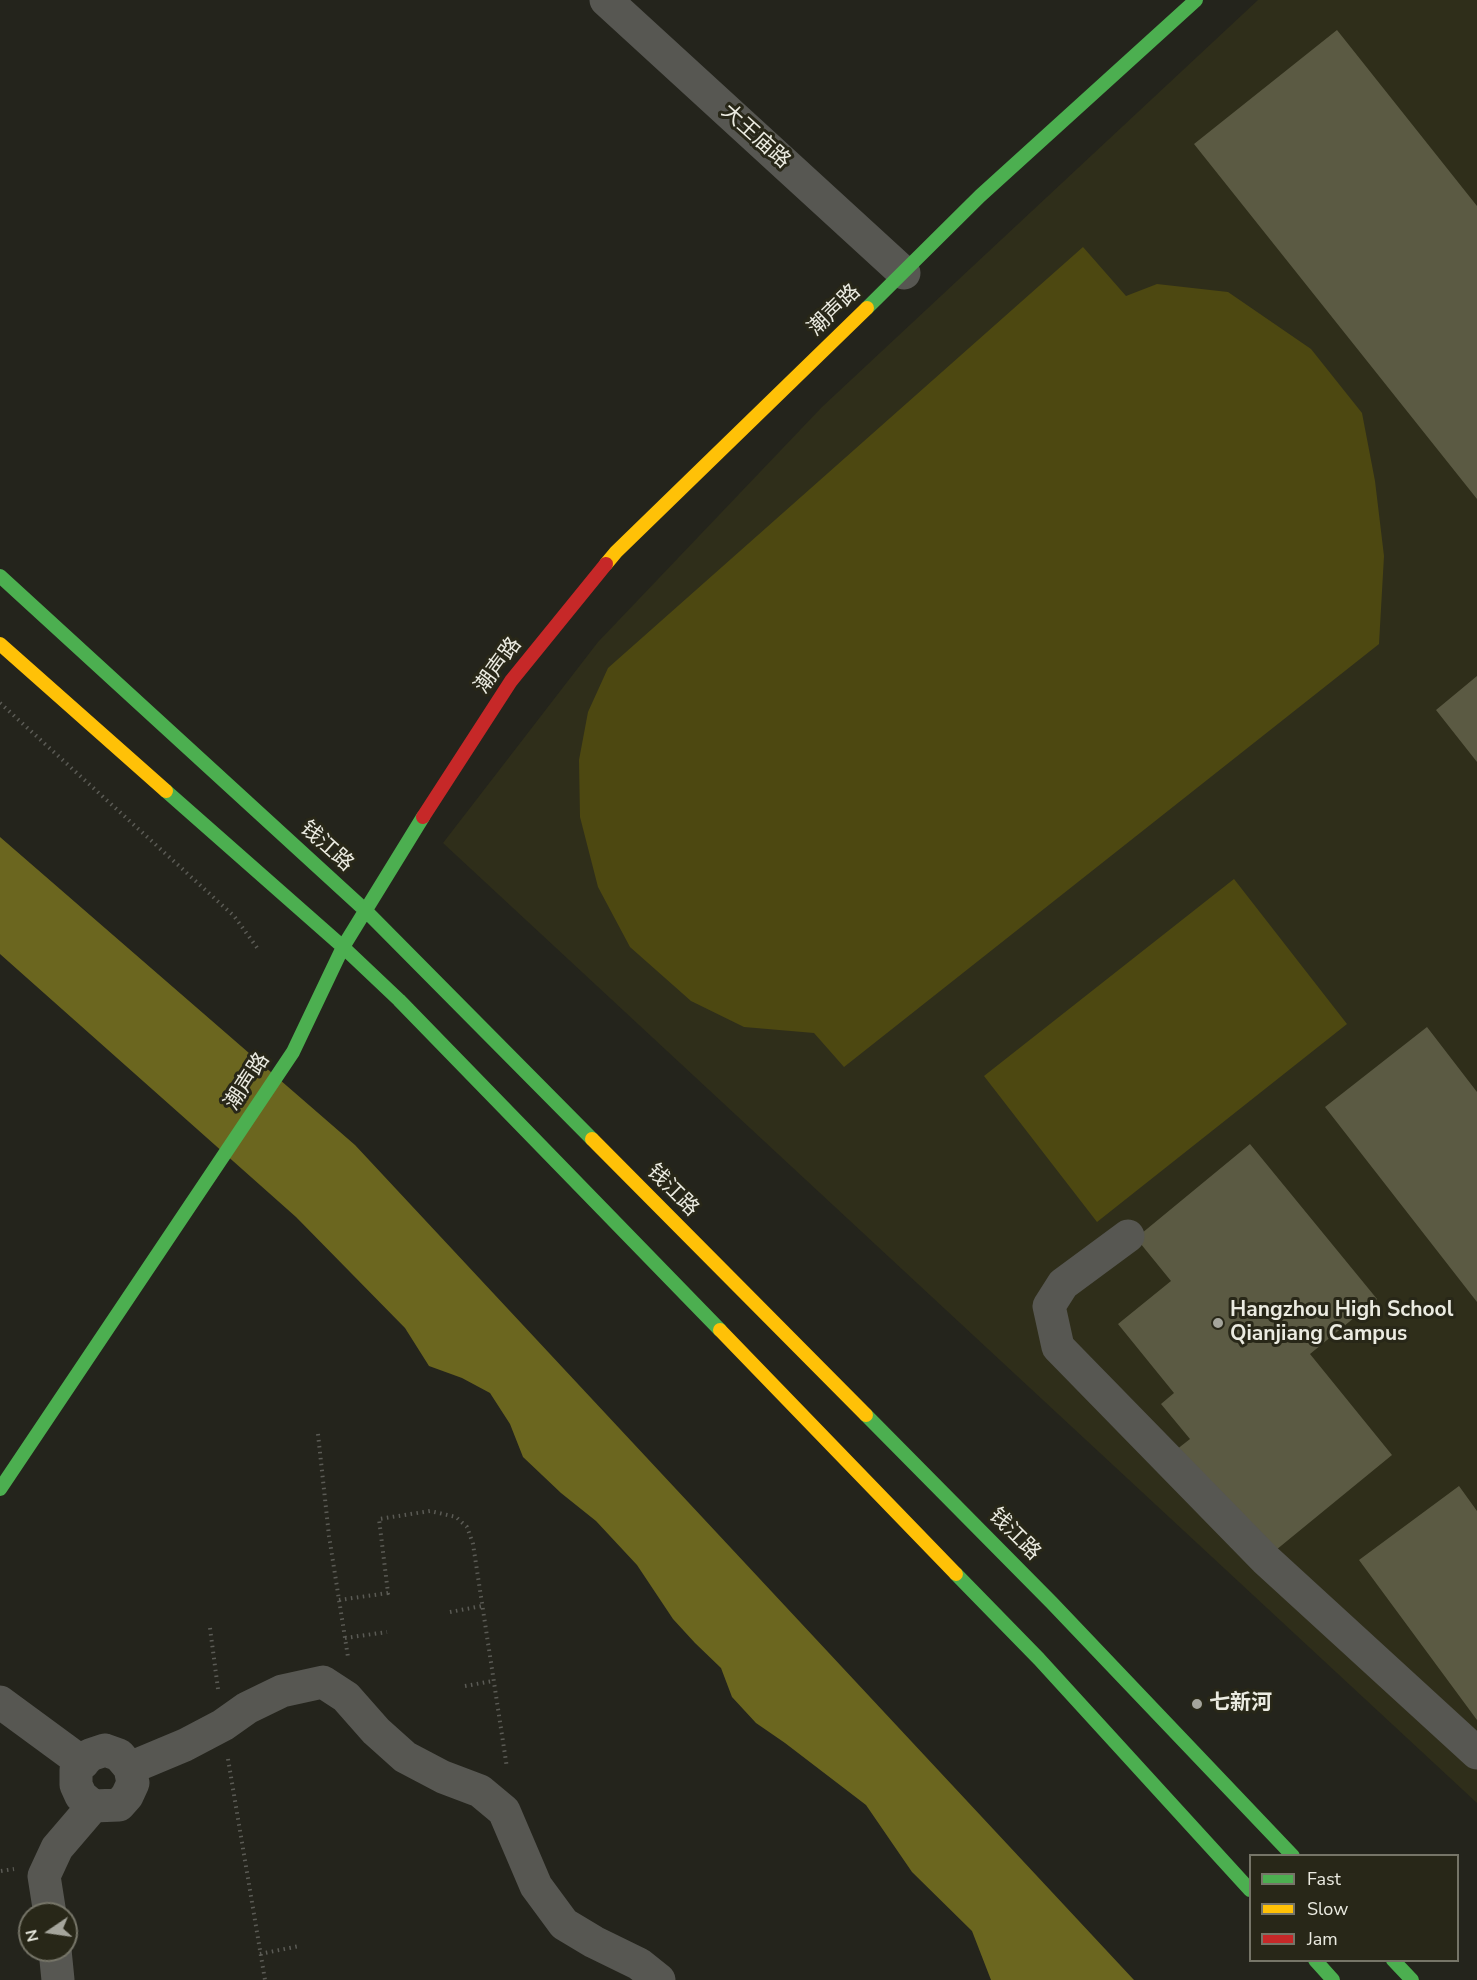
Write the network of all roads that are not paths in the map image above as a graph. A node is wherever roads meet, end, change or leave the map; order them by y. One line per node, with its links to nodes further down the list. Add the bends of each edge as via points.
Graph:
1 (606, 0): 3 (street, 大王庙路)
2 (1196, 0): 3 (main road, 潮声路, via 980,196)
3 (904, 273): 6 (main road, 潮声路, via 616,552 511,681)
4 (0, 576): 6 (main road, 钱江路)
5 (0, 644): 7 (main road)
6 (366, 911): 7 (main road, 潮声路); 15 (main road, 钱江路, via 1052,1603)
7 (343, 946): 9 (main road, 潮声路, via 293,1052); 16 (main road, via 1039,1659)
8 (1128, 1236): 11 (street, via 1063,1284 1053,1299 1049,1306 1058,1347 1266,1559)
9 (0, 1489)
10 (0, 1702): 12 (street)
11 (1477, 1753)
12 (83, 1763): 13 (street, via 90,1755 105,1750 119,1755); 14 (street, via 76,1770 76,1785 81,1796)
13 (130, 1768): 14 (street, via 133,1783 119,1805); 22 (street, via 185,1745 282,1691 323,1682 346,1697 405,1757 480,1791 504,1811 536,1886 564,1924 639,1964)
14 (93, 1806): 17 (street, via 57,1848 44,1876)
15 (1291, 1854)
16 (1249, 1888)
17 (48, 1902)
18 (56, 1962): 21 (street)
19 (1317, 1962): 23 (main road)
20 (1396, 1962): 24 (main road)
21 (58, 1980)
22 (659, 1980)
23 (1333, 1980)
24 (1412, 1980)

